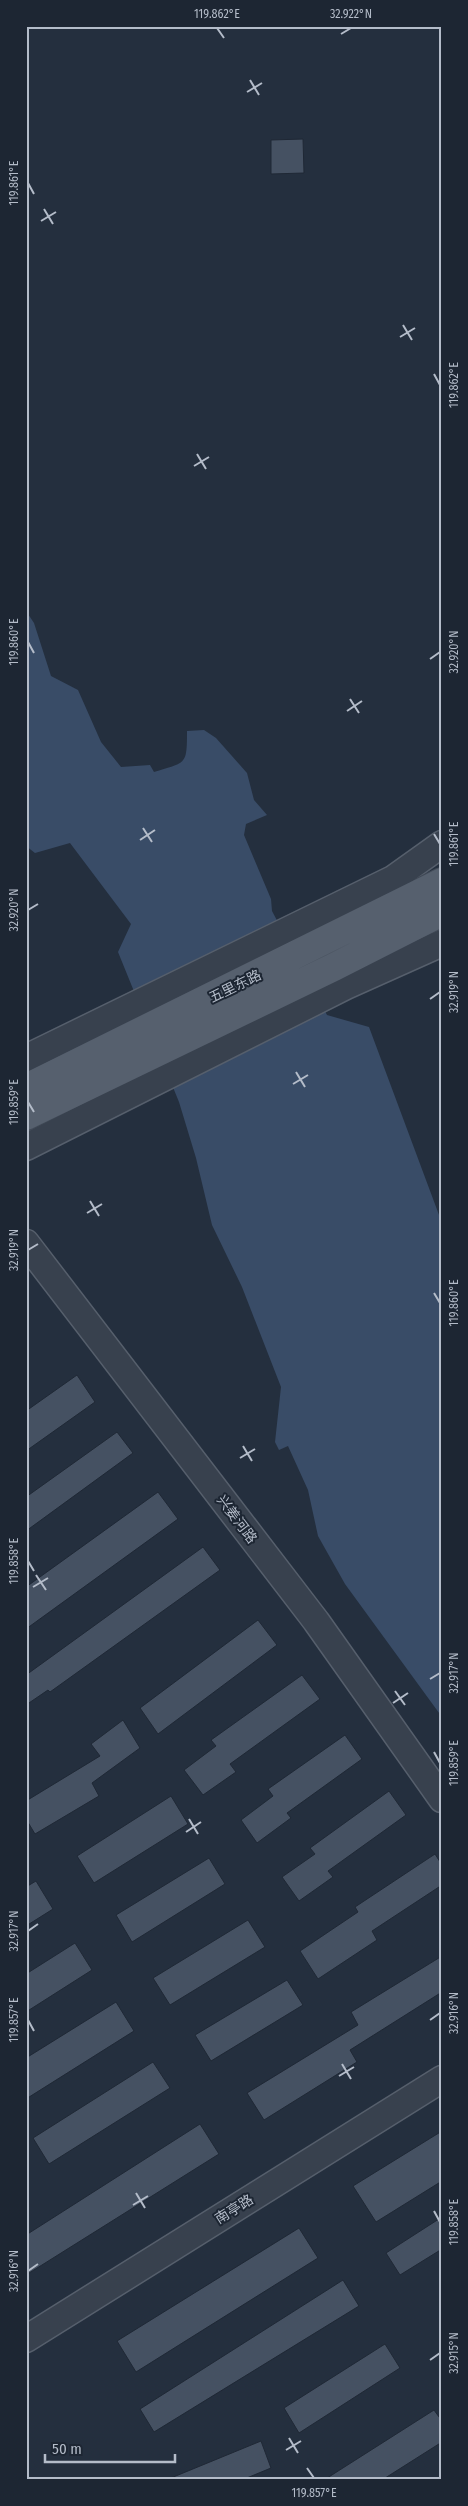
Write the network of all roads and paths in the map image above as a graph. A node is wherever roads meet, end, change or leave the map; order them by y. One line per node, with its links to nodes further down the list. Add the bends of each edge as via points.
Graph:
1 (442, 844): 4 (street)
2 (442, 882): 4 (main road, 五里东路)
3 (436, 917): 5 (street); 6 (main road, 五里东路)
4 (316, 932): 7 (main road, 五里东路)
5 (439, 950): 6 (street)
6 (340, 977): 9 (main road, 五里东路)
7 (118, 1029): 8 (street); 10 (main road, 五里东路)
8 (26, 1058)
9 (142, 1075): 11 (main road, 五里东路); 12 (street)
10 (26, 1088)
11 (26, 1116)
12 (26, 1147)
13 (26, 1243): 14 (street, 兴姜河路, via 316,1621)
14 (442, 1799)
15 (442, 2079): 16 (street, 南亭路)
16 (26, 2339)

